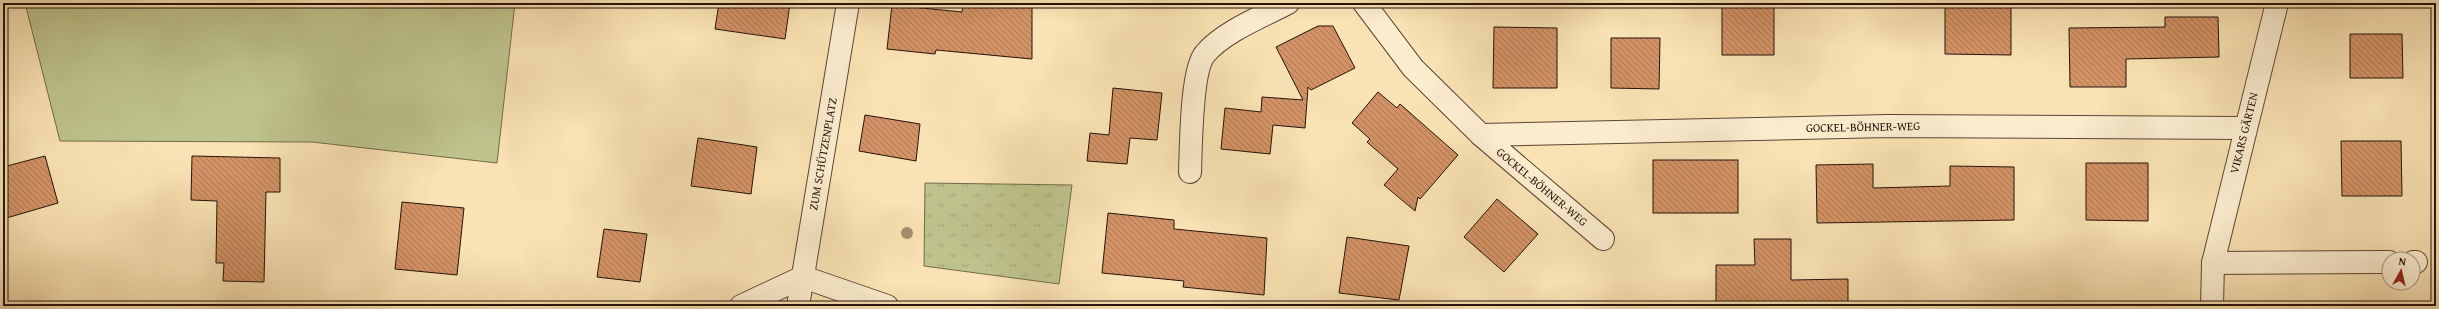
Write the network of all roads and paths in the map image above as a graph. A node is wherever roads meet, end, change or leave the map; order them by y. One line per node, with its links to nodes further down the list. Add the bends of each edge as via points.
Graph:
1 (848, 3): 11 (street, ZUM SCHÜTZENPLATZ)
2 (1288, 3): 7 (street, via 1225,38 1204,55 1194,94)
3 (1364, 3): 6 (street, GOCKEL-BÖHNER-WEG, via 1413,68)
4 (2277, 3): 5 (street, VIKARS GÄRTEN)
5 (2245, 128): 6 (street, GOCKEL-BÖHNER-WEG, via 1888,126); 10 (street, VIKARS GÄRTEN)
6 (1482, 135): 8 (street, GOCKEL-BÖHNER-WEG)
7 (1190, 172)
8 (1603, 239)
9 (2381, 262): 10 (street)
10 (2213, 263): 15 (street, VIKARS GÄRTEN)
11 (803, 277): 12 (street); 13 (street, ZUM SCHÜTZENPLATZ); 14 (street)
12 (742, 306)
13 (798, 306)
14 (887, 306)
15 (2212, 306)

